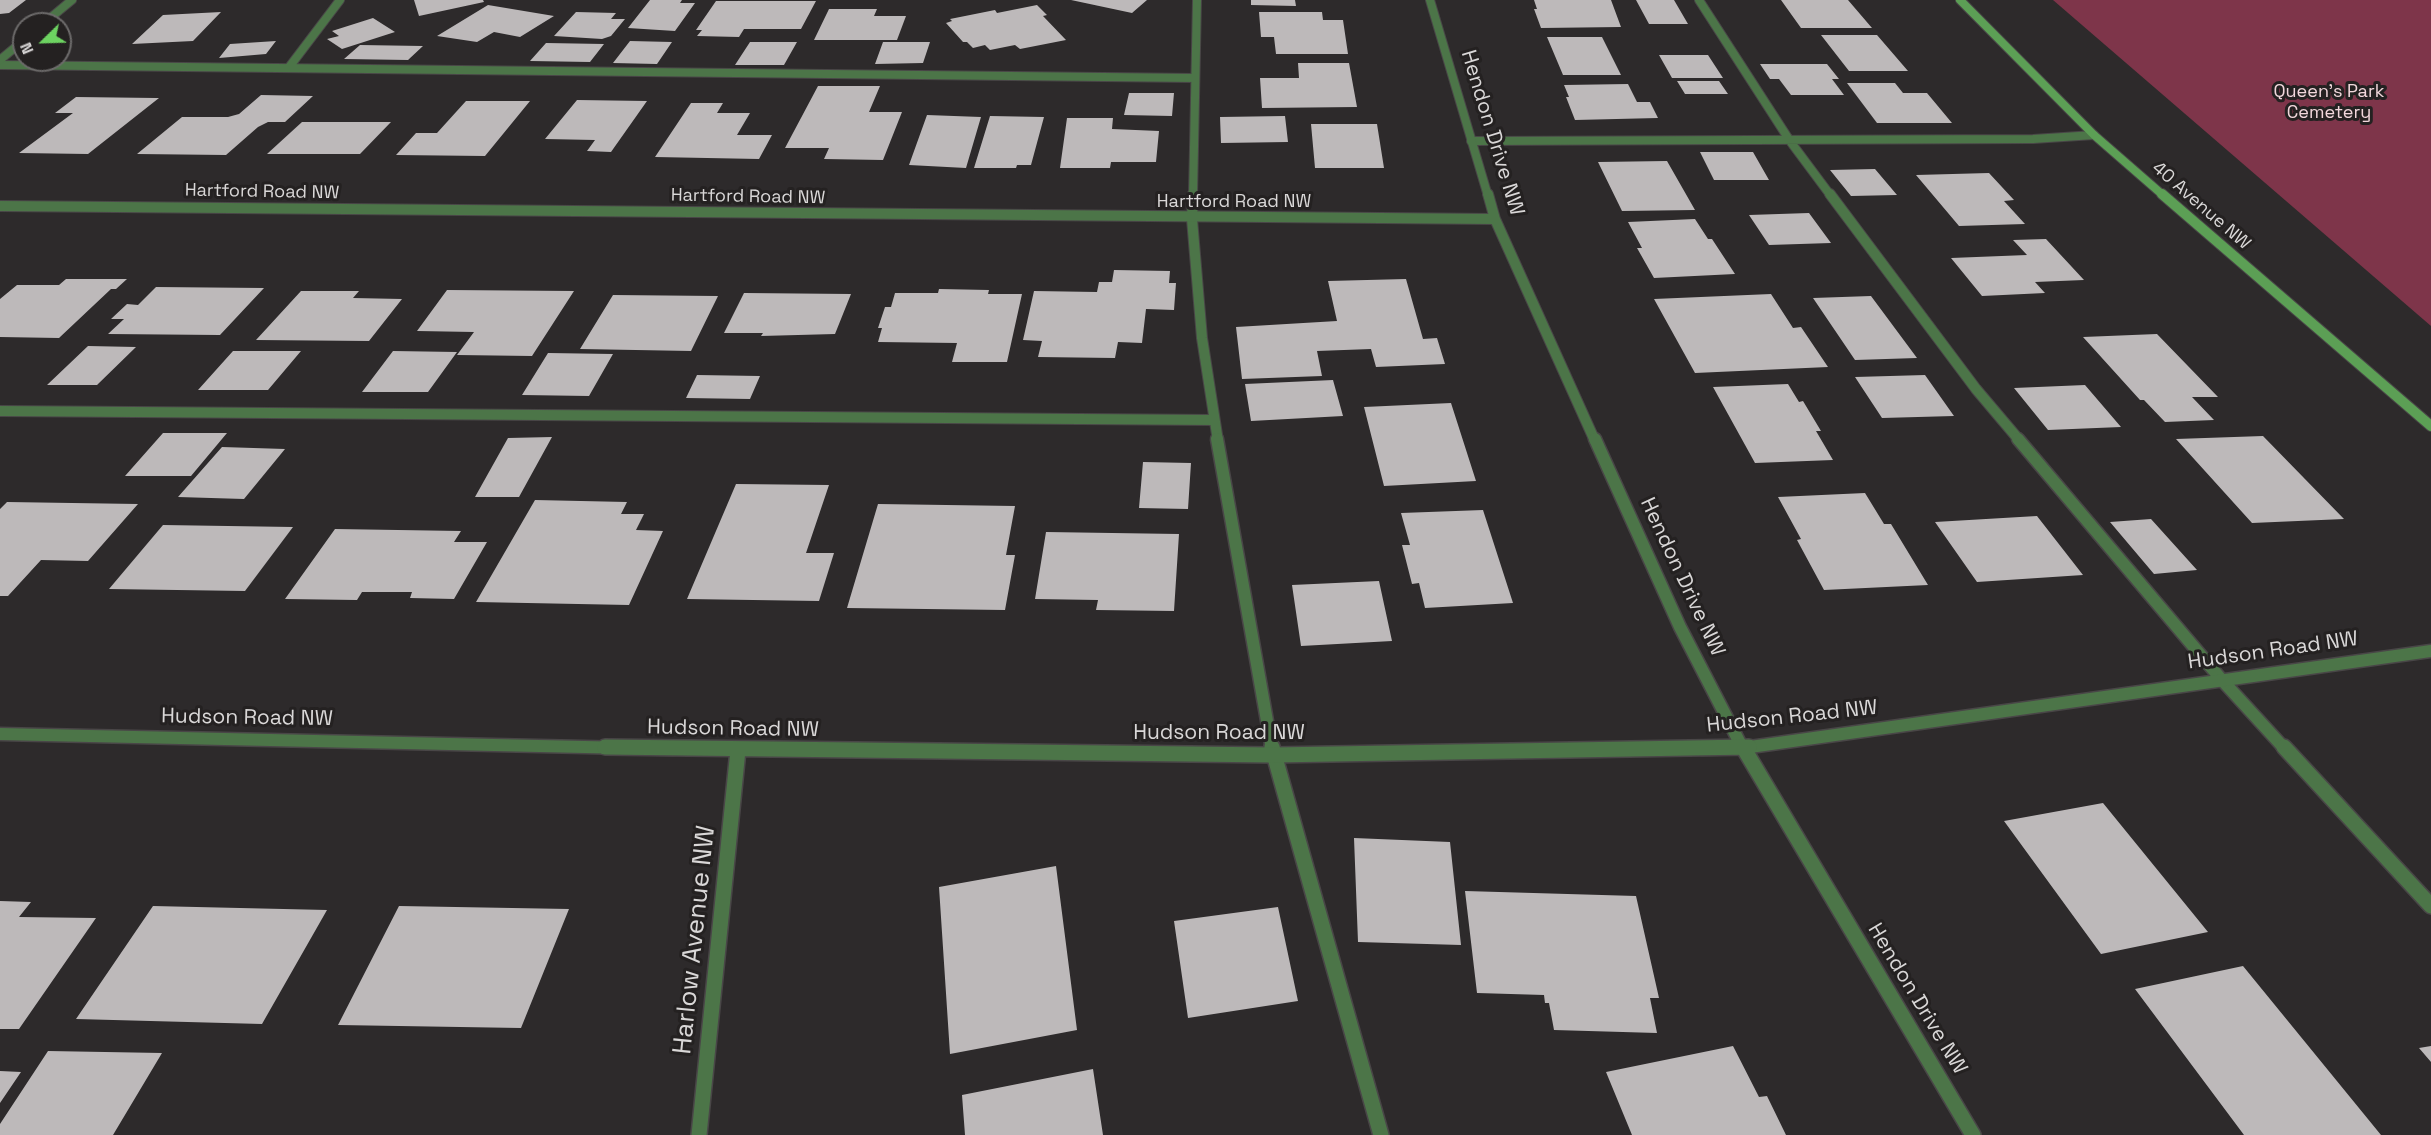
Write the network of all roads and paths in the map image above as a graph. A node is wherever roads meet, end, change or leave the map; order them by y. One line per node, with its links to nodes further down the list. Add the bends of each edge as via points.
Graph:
1 (72, 0): 7 (street)
2 (340, 0): 10 (street)
3 (1197, 0): 11 (street)
4 (1430, 0): 13 (street, Hendon Drive NW)
5 (1699, 0): 14 (street)
6 (1960, 0): 12 (street, 40 Avenue NW)
7 (58, 12)
8 (12, 51): 9 (street)
9 (0, 62): 10 (street)
10 (290, 66): 11 (street)
11 (1195, 78): 16 (street)
12 (2094, 135): 14 (street); 20 (street, 40 Avenue NW)
13 (1471, 141): 14 (street); 17 (street, Hendon Drive NW)
14 (1790, 141): 22 (street, via 1976,389)
15 (0, 206): 16 (street, Hartford Road NW)
16 (1192, 219): 17 (street, Hartford Road NW); 19 (street, via 1202,338)
17 (1496, 219): 24 (street, Hendon Drive NW, via 1680,627)
18 (0, 411): 19 (street)
19 (1215, 420): 26 (street)
20 (2431, 426)
21 (2431, 651): 22 (street, Hudson Road NW)
22 (2221, 680): 24 (street, Hudson Road NW); 27 (street)
23 (0, 734): 25 (street, Hudson Road NW)
24 (1743, 748): 26 (street, Hudson Road NW); 30 (street, Hendon Drive NW)
25 (738, 750): 26 (street, Hudson Road NW); 28 (street, Harlow Avenue NW)
26 (1273, 755): 29 (street)
27 (2431, 906)
28 (699, 1135)
29 (1381, 1135)
30 (1973, 1135)

